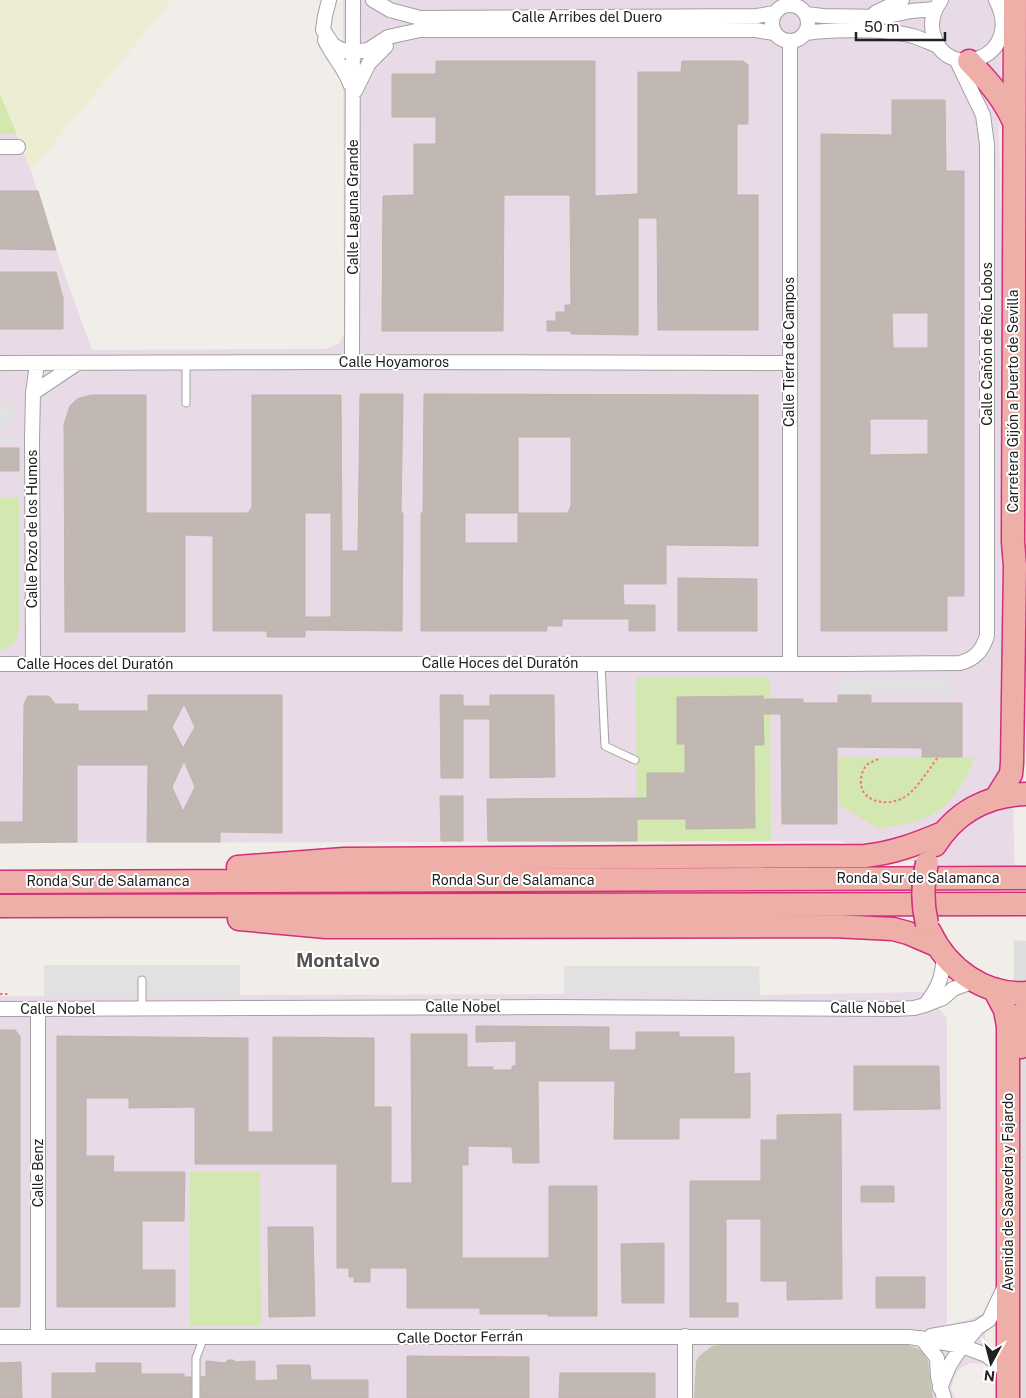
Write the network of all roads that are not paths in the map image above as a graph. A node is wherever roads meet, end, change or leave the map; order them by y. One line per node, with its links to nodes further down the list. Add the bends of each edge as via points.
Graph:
1 (338, 0): 9 (street)
2 (353, 0): 21 (street, Calle Laguna Grande)
3 (373, 0): 10 (street, Calle Arribes del Duero)
4 (384, 0): 10 (street, Calle Arribes del Duero)
5 (902, 0): 14 (street)
6 (1022, 0): 13 (highway, Carretera Gijón a Puerto de Sevilla, via 1022,10)
7 (790, 2): 11 (street); 12 (street)
8 (936, 4): 14 (street, via 892,16); 20 (street, via 932,28)
9 (328, 5): 15 (street)
10 (399, 12): 11 (street, Calle Arribes del Duero, via 420,18 748,16)
11 (774, 13): 17 (street)
12 (806, 14): 14 (street); 18 (street, via 809,21)
13 (1006, 15): 22 (street, via 996,48 979,59); 24 (highway, Carretera Gijón a Puerto de Sevilla); 27 (highway, via 1022,55 1021,208)
14 (866, 16)
15 (323, 30): 21 (street, via 333,45); 23 (street, via 324,39 346,73)
16 (402, 33): 17 (street, Calle Arribes del Duero, via 420,30 745,30); 21 (street, Calle Arribes del Duero, via 388,37 368,50); 23 (street, via 368,63)
17 (774, 33): 19 (street)
18 (806, 33): 19 (street, via 799,40); 20 (street, via 822,30 890,32 913,36)
19 (790, 42): 32 (street, Calle Tierra de Campos)
20 (938, 46): 22 (street, via 946,54)
21 (353, 52): 23 (street, Calle Laguna Grande)
22 (962, 60): 24 (highway, via 996,89); 37 (street, Calle Cañón de Río Lobos, via 982,115 987,145)
23 (353, 95): 29 (street, Calle Laguna Grande)
24 (1014, 122): 45 (highway, Carretera Gijón a Puerto de Sevilla, via 1012,763 1011,774)
25 (0, 147): 26 (street)
26 (18, 147)
27 (1026, 261)
28 (1026, 327): 43 (highway, Carretera Gijón a Puerto de Sevilla, via 1023,755)
29 (352, 362): 31 (street, Calle Hoyamoros); 32 (street, Calle Hoyamoros)
30 (0, 363): 33 (street, Calle Hoyamoros)
31 (186, 363): 34 (street, Calle Hoyamoros); 36 (lane)
32 (789, 363): 39 (street, Calle Tierra de Campos)
33 (37, 364): 34 (street, Calle Hoyamoros); 35 (street, Calle Pozo de los Humos)
34 (77, 364): 35 (street)
35 (34, 393): 41 (street, Calle Pozo de los Humos)
36 (186, 402)
37 (987, 636): 39 (street, Calle Hoces del Duratón, via 979,653 960,663)
38 (601, 663): 39 (street, Calle Hoces del Duratón); 41 (street, Calle Hoces del Duratón); 42 (lane, via 605,746)
39 (790, 663)
40 (0, 664): 41 (street, Calle Hoces del Duratón)
41 (33, 664)
42 (635, 760)
43 (1026, 766)
44 (1026, 794): 45 (highway)
45 (996, 798): 46 (highway, via 960,815)
46 (942, 833): 49 (highway, via 915,845 865,856 336,859 198,871 146,871); 53 (highway, bridge, via 927,862 922,882 927,924)
47 (1026, 878): 49 (highway, Ronda Sur de Salamanca)
48 (0, 882): 49 (highway, Ronda Sur de Salamanca)
49 (44, 882)
50 (1026, 904): 52 (highway, Ronda Sur de Salamanca)
51 (0, 906): 52 (highway, Ronda Sur de Salamanca)
52 (49, 906): 53 (highway, via 336,927 807,925 876,928 908,933)
53 (940, 951): 55 (highway, via 956,968); 57 (street, Calle Nobel, via 943,972 938,988)
54 (142, 980): 58 (lane)
55 (984, 985): 56 (highway); 57 (street, Calle Nobel, via 953,990); 62 (highway, Avenida de Saavedra y Fajardo, via 1005,1010 1008,1026)
56 (1026, 993)
57 (926, 1005): 58 (street, Calle Nobel, via 894,1009)
58 (142, 1008): 61 (street, Calle Nobel)
59 (1026, 1008): 75 (highway, Avenida de Saavedra y Fajardo, via 1022,1021 1019,1228 1022,1250)
60 (0, 1009): 61 (street, Calle Nobel)
61 (38, 1009): 66 (street, Calle Benz)
62 (1008, 1278): 63 (street, via 989,1320); 70 (highway, Avenida de Saavedra y Fajardo)
63 (977, 1328): 68 (street, Calle Doctor Ferrán); 69 (street)
64 (685, 1336): 67 (street, Calle Doctor Ferrán); 68 (street, Calle Doctor Ferrán); 73 (street)
65 (0, 1337): 66 (street, Calle Doctor Ferrán)
66 (38, 1337): 67 (street, Calle Doctor Ferrán)
67 (201, 1337): 72 (lane, via 196,1358)
68 (921, 1338): 69 (street, Calle Doctor Ferrán); 71 (street, via 937,1358)
69 (962, 1346): 70 (street, Calle Doctor Ferrán, via 986,1355); 71 (street, via 949,1366)
70 (1008, 1372): 74 (highway, Avenida de Saavedra y Fajardo)
71 (942, 1393)
72 (196, 1398)
73 (685, 1398)
74 (1008, 1398)
75 (1021, 1398)

